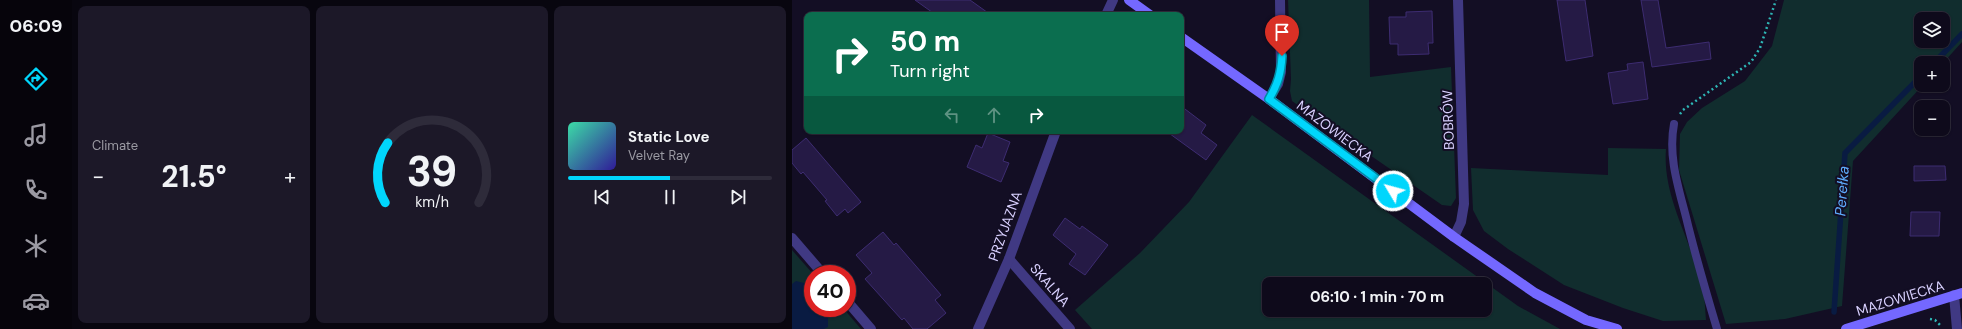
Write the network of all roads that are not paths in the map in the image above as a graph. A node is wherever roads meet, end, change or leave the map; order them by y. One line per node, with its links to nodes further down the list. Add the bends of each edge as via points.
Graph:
1 (1113, 0): 5 (street)
2 (1129, 0): 6 (street)
3 (1280, 0): 8 (street, via 1281,72 1278,84)
4 (1458, 0): 11 (street, BOBRÓW, via 1464,204 1461,222)
5 (1107, 12)
6 (1146, 12)
7 (1184, 39): 8 (street, MAZOWIECKA)
8 (1269, 99): 11 (street, MAZOWIECKA)
9 (1674, 124): 21 (lane, via 1674,169)
10 (1055, 134): 13 (street, PRZYJAZNA)
11 (1454, 237): 20 (street, MAZOWIECKA, via 1564,310)
12 (792, 238): 14 (street)
13 (1009, 259): 18 (street, PRZYJAZNA); 19 (street, SKALNA)
14 (815, 265)
15 (1958, 294): 22 (street, MAZOWIECKA); 23 (street)
16 (856, 312): 17 (street)
17 (871, 329)
18 (978, 329)
19 (1070, 329)
20 (1617, 329)
21 (1717, 329)
22 (1846, 329)
23 (1957, 329)

